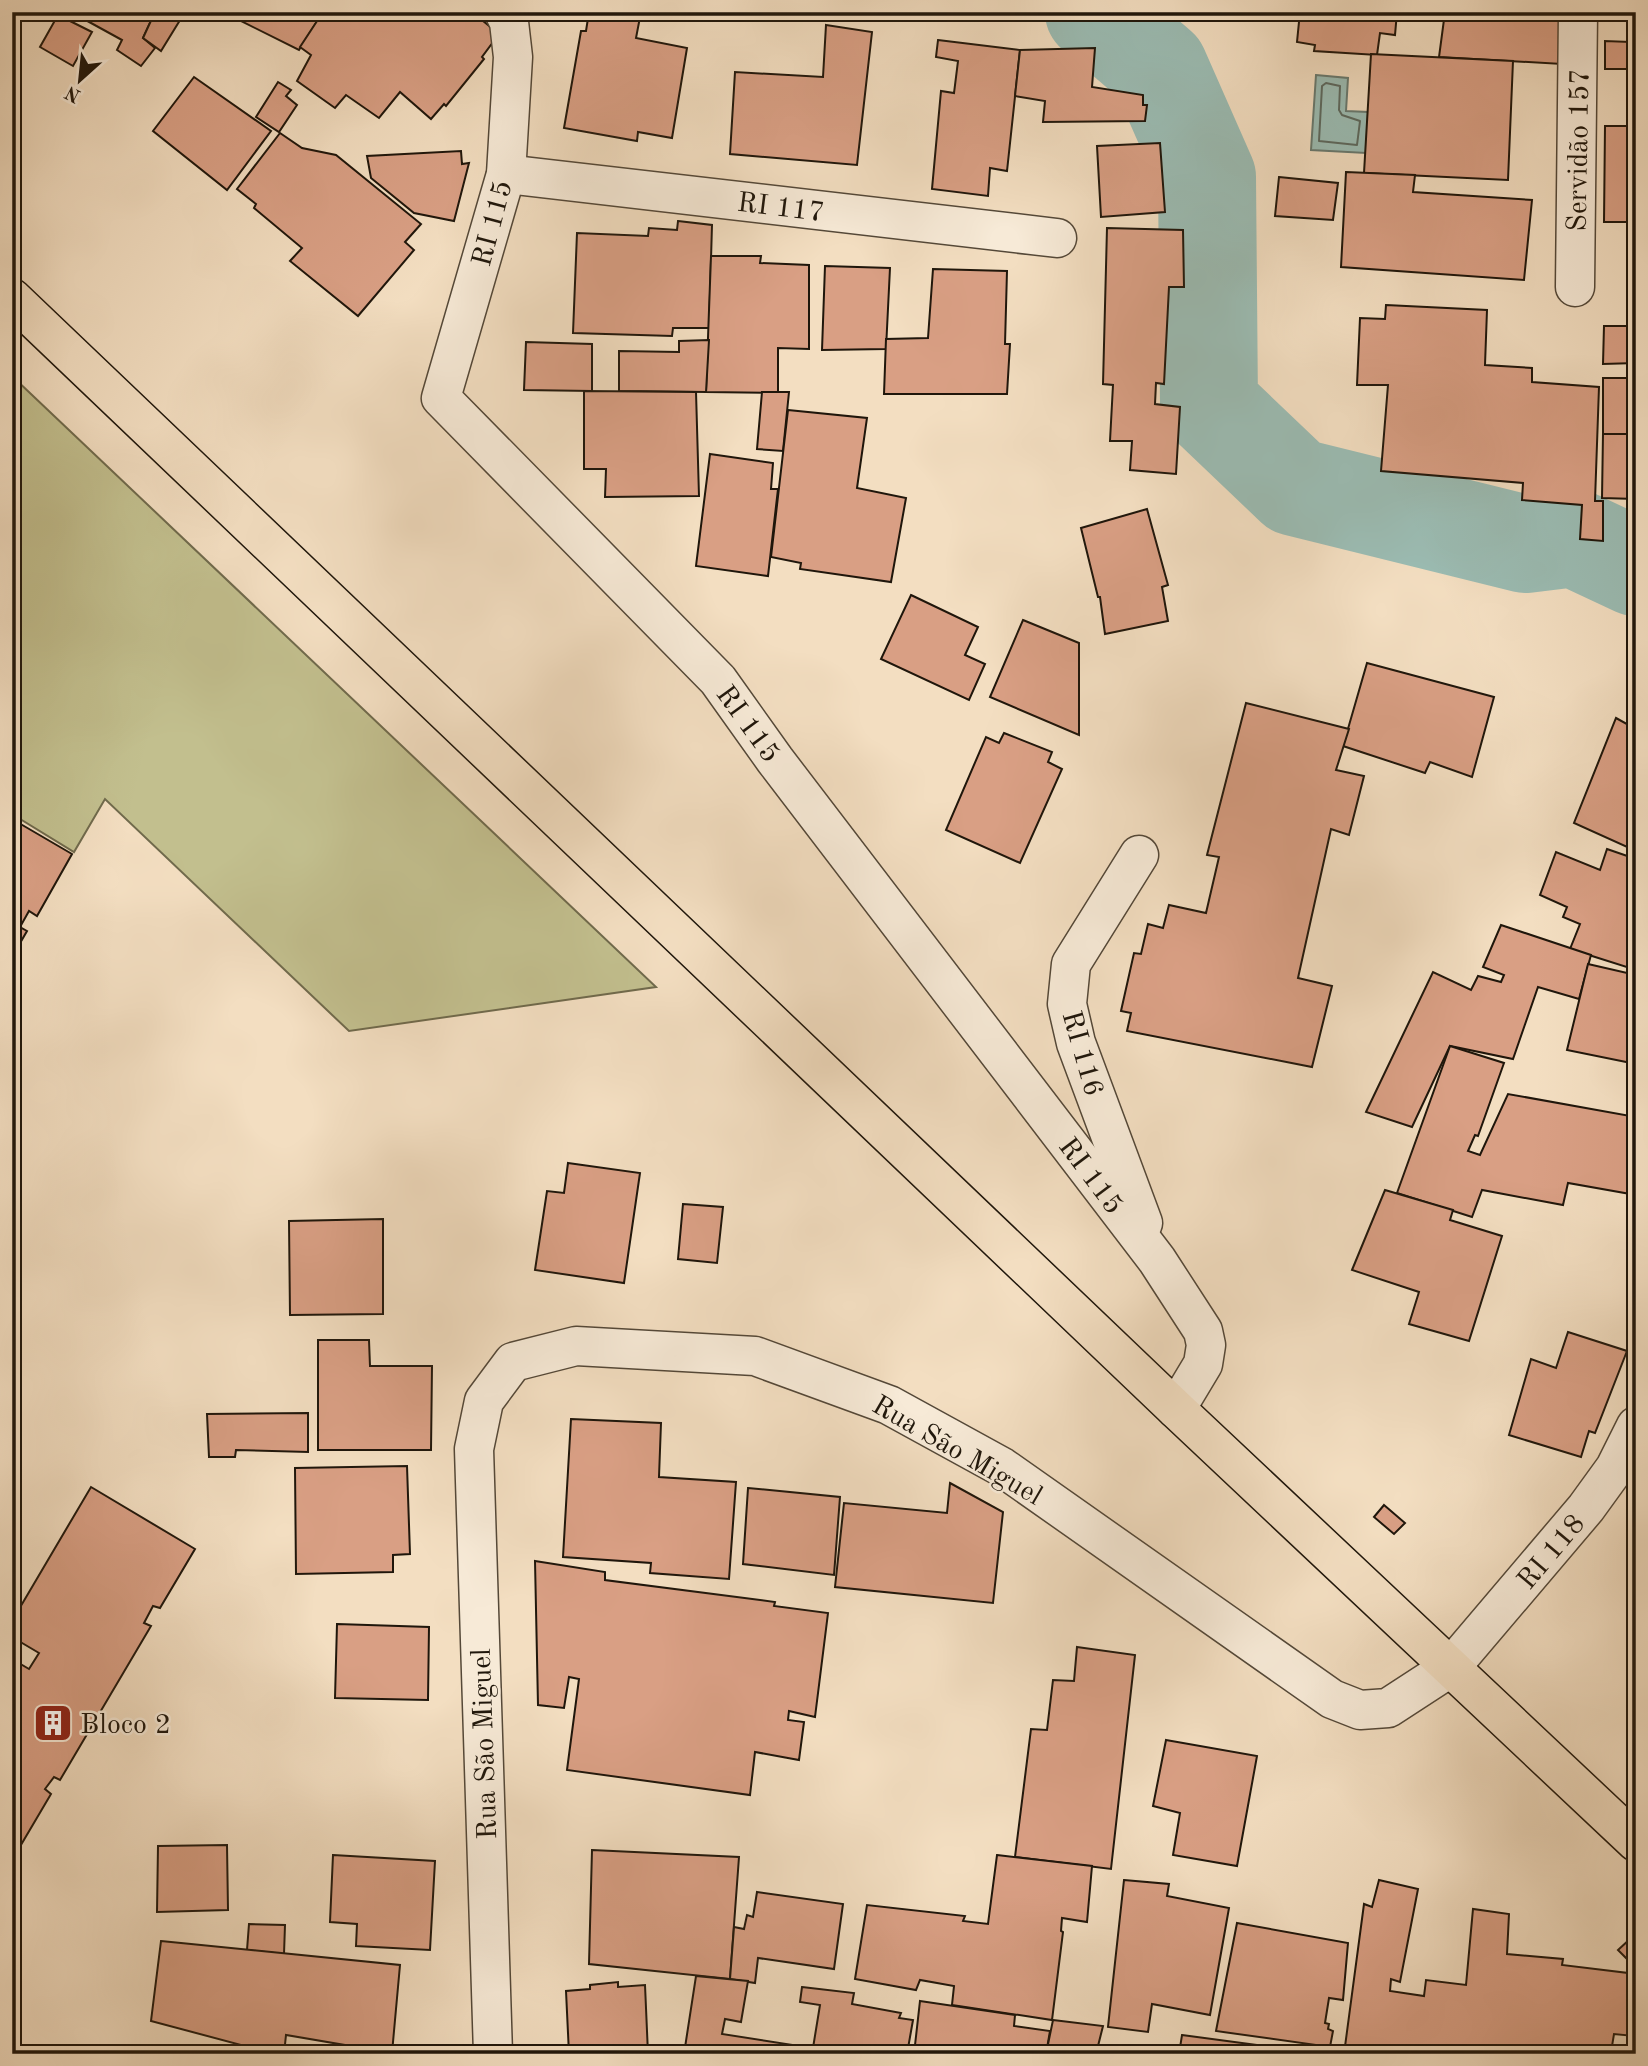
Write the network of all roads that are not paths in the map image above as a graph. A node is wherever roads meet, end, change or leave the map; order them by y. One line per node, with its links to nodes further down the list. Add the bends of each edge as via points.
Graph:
1 (504, 12): 3 (street, RI 115, via 513,57)
2 (1578, 12): 5 (street, Servidão 157)
3 (506, 174): 4 (street, RI 117); 8 (street, RI 115, via 441,398 718,680 783,772)
4 (1056, 238)
5 (1575, 287)
6 (12, 298): 9 (highway)
7 (1139, 855): 8 (street, RI 116, via 1071,964 1068,1004 1076,1042)
8 (1157, 1260): 9 (street, RI 115, via 1203,1331 1206,1345 1203,1364)
9 (1176, 1409): 11 (highway)
10 (1636, 1426): 11 (street, RI 118, via 1615,1468 1586,1508)
11 (1451, 1667): 12 (highway); 13 (street, Rua São Miguel, via 1388,1708 1360,1710 1332,1699 1002,1467 889,1405 755,1356 576,1346 513,1362 484,1401 474,1449)
12 (1636, 1842)
13 (493, 2054)

